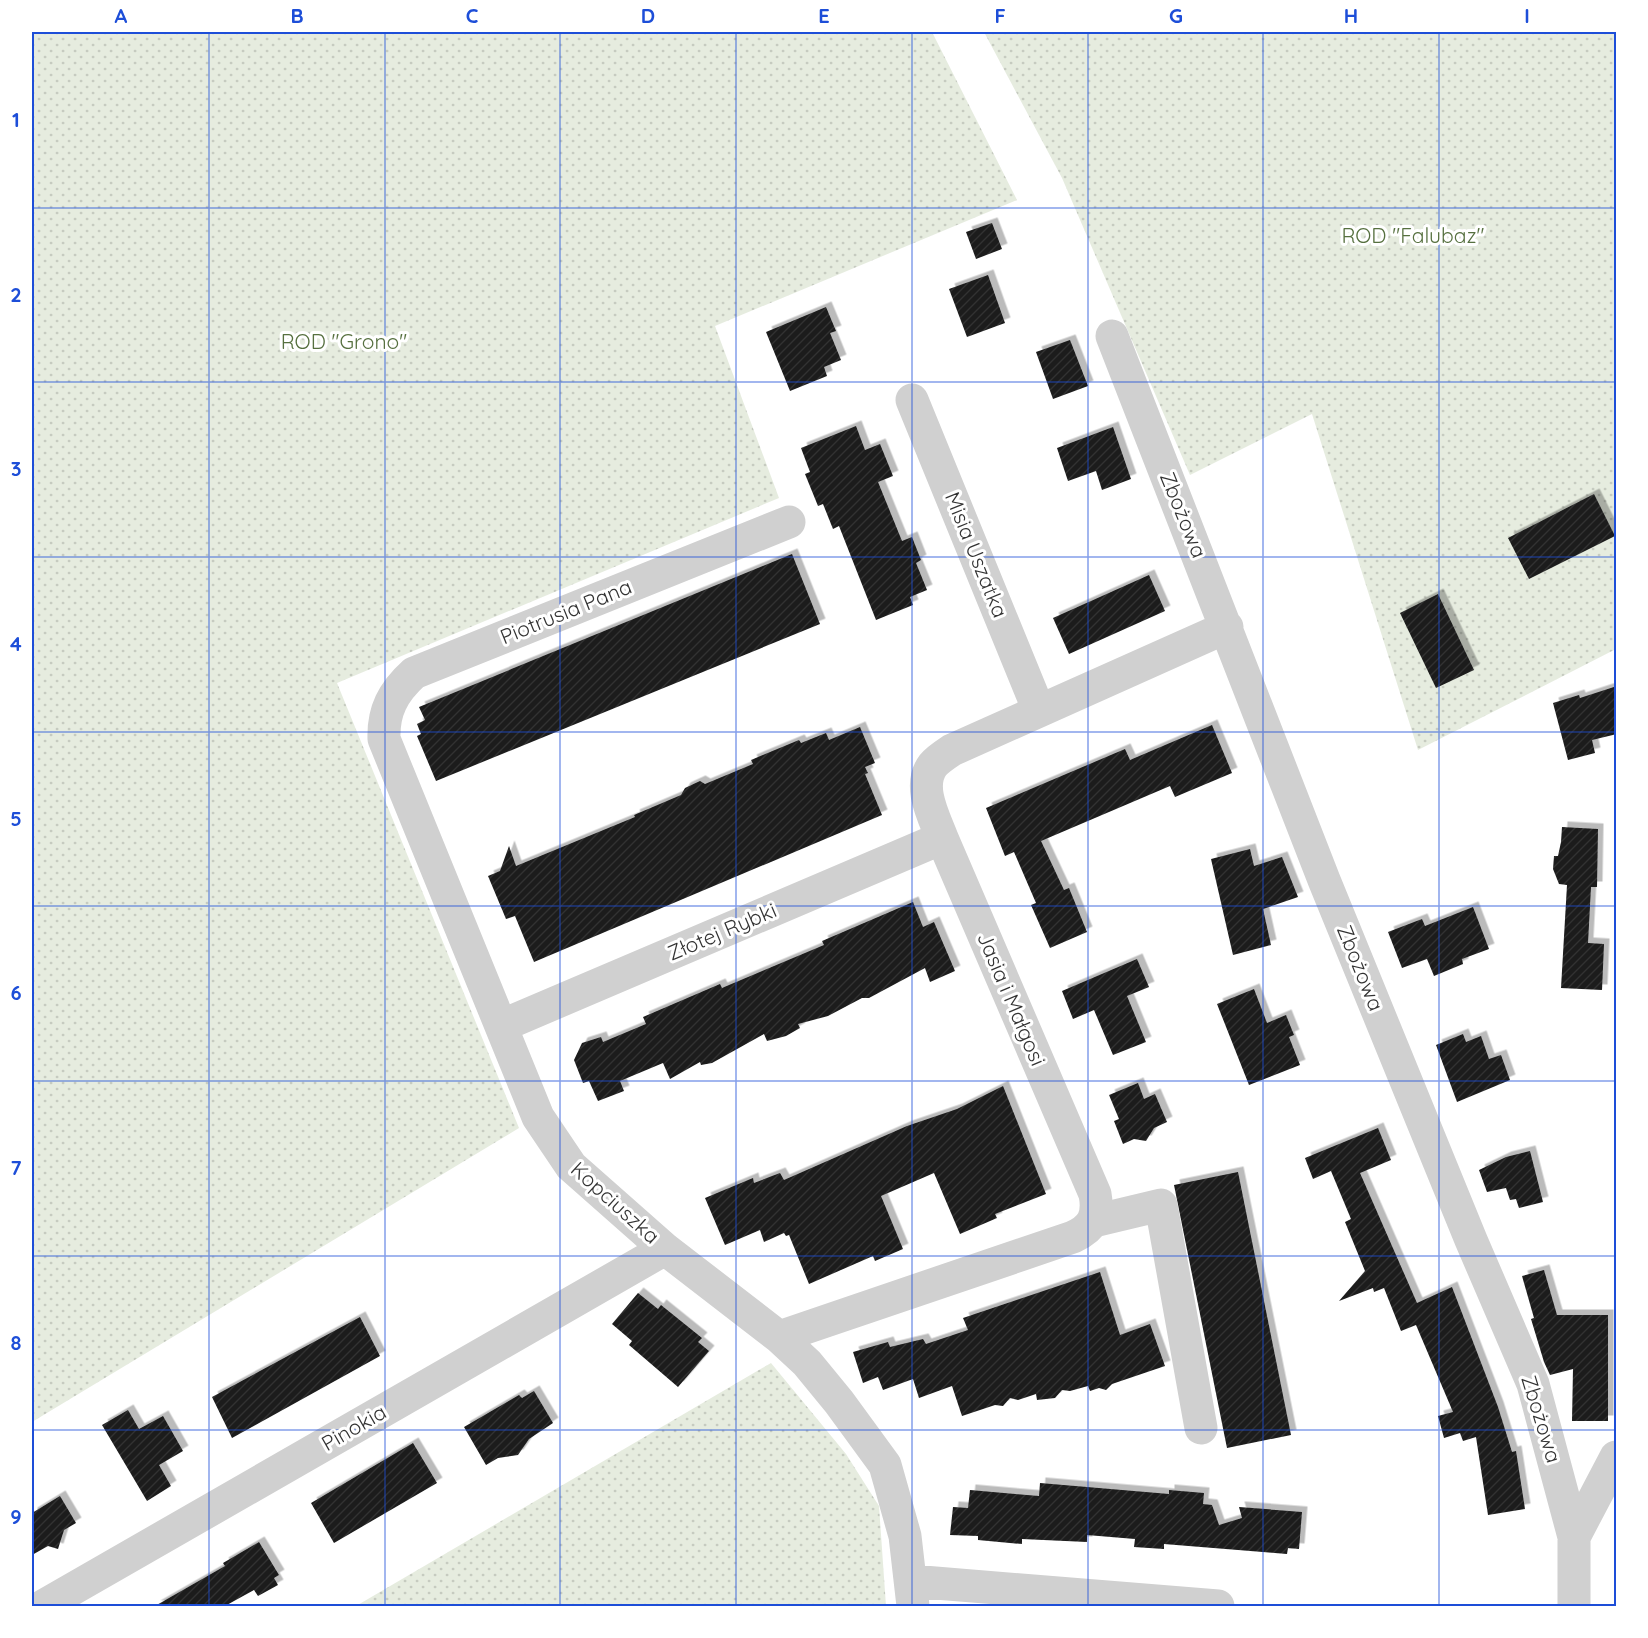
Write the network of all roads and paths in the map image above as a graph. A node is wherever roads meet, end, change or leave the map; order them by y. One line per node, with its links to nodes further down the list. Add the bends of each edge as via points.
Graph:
1 (1112, 336): 4 (street, Zbożowa)
2 (912, 400): 5 (street, Misia Uszatka)
3 (789, 522): 6 (street, Piotrusia Pana, via 414,673 391,701 384,722)
4 (1227, 627): 5 (street, Jasia i Małgosi); 14 (street, Zbożowa, via 1324,880 1533,1384)
5 (1040, 711): 7 (street, Jasia i Małgosi, via 952,750 933,765 927,780 928,802)
6 (384, 740): 8 (street, Kopciuszka)
7 (942, 838): 8 (street, Złotej Rybki); 9 (street, Jasia i Małgosi, via 1095,1194 1098,1208)
8 (501, 1026): 10 (street, Kopciuszka, via 538,1117 571,1166)
9 (1094, 1221): 11 (street, via 1086,1231 1073,1237); 12 (street, via 1161,1205)
10 (665, 1249): 11 (street, Kopciuszka); 16 (street, Pinokia)
11 (778, 1337): 15 (street, Kopciuszka, via 807,1363 885,1465 905,1536)
12 (1201, 1428)
13 (1617, 1457): 14 (street)
14 (1574, 1537): 18 (street, Zbożowa)
15 (912, 1594): 17 (street)
16 (43, 1606)
17 (1218, 1606)
18 (1574, 1606)

